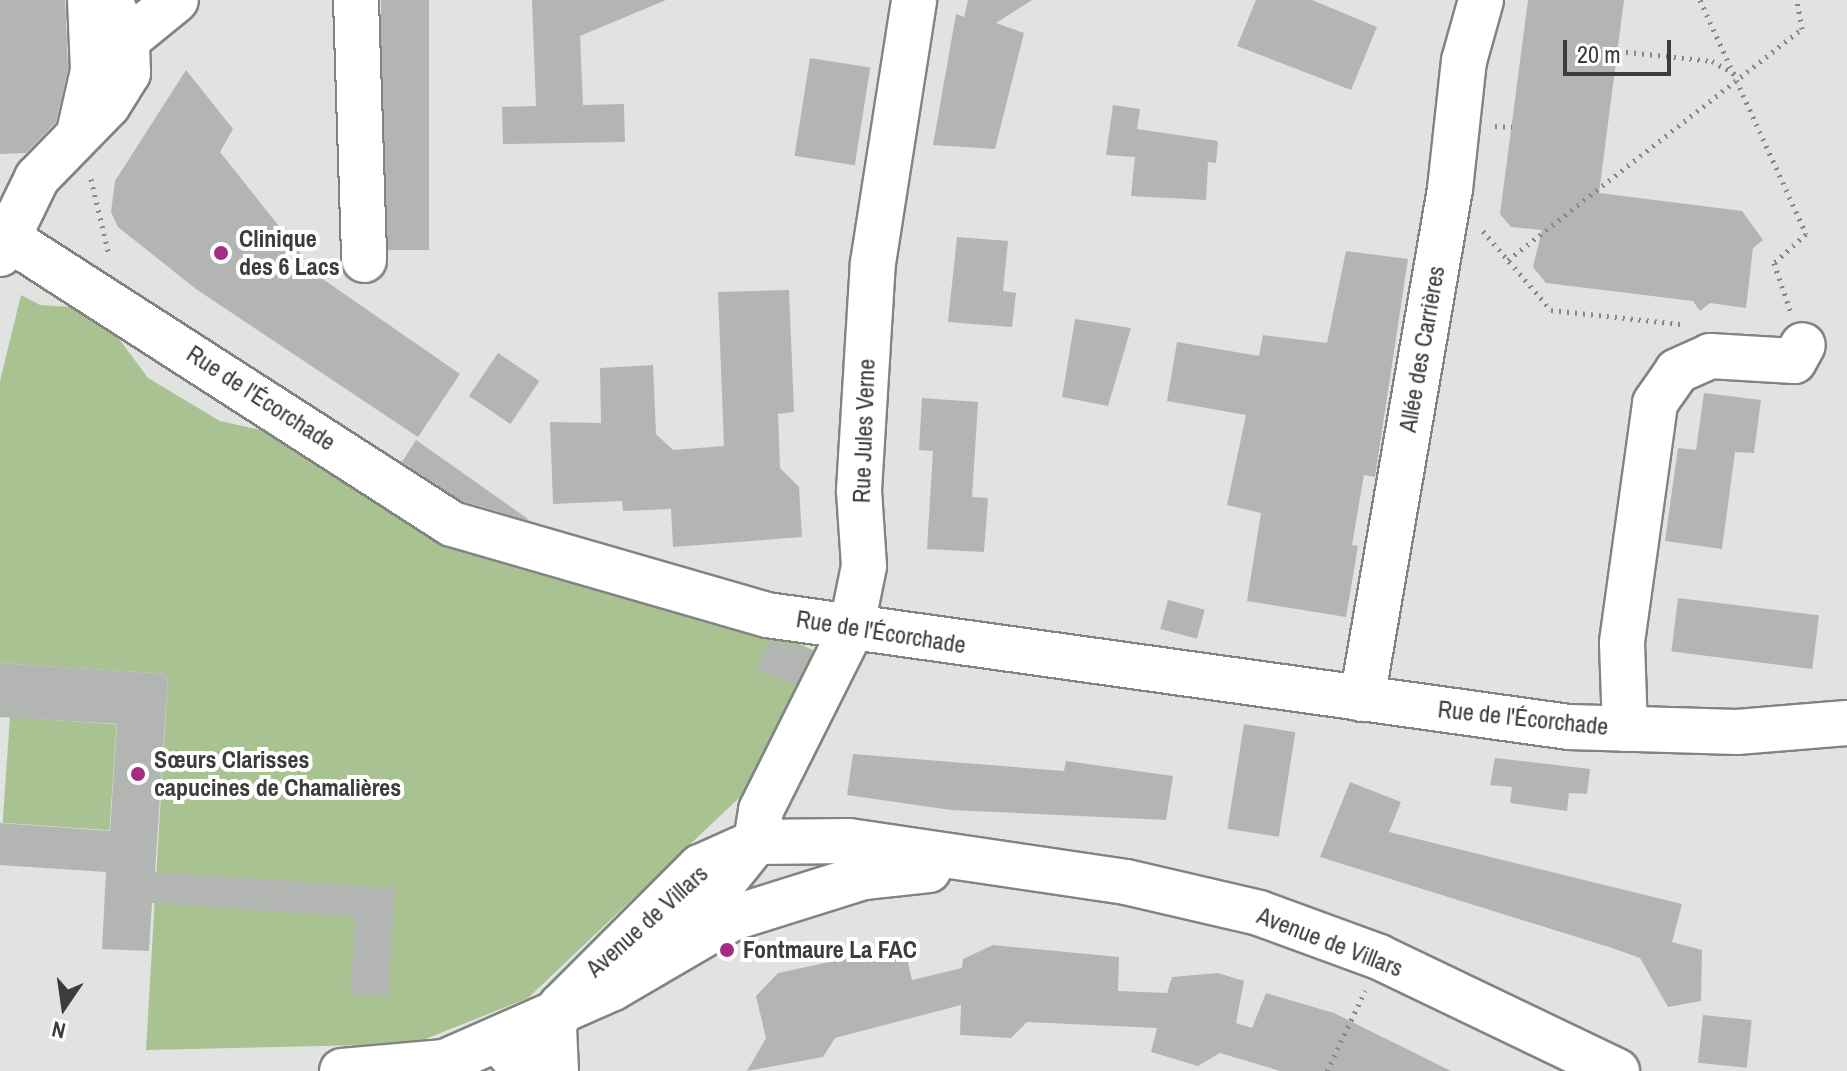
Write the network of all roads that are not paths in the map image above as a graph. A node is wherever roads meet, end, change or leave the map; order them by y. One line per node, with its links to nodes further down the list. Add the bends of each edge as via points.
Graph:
1 (91, 0): 7 (street)
2 (110, 0): 7 (street)
3 (176, 0): 7 (street)
4 (356, 0): 9 (street)
5 (914, 0): 11 (street, Rue Jules Verne, via 873,263 859,490 864,566)
6 (1481, 0): 12 (street, Allée des Carrières, via 1464,61 1450,189)
7 (127, 60): 8 (street, via 20,202)
8 (3, 245): 11 (street, Rue de l'Écorchade, via 122,306 452,524 767,615)
9 (364, 260)
10 (1803, 345): 14 (street, via 1794,361 1710,356 1677,371 1655,403 1622,642)
11 (851, 630): 12 (street, Rue de l'Écorchade); 15 (street, Rue Jules Verne, via 761,810)
12 (1362, 699): 14 (street, Rue de l'Écorchade)
13 (1847, 723): 14 (street, Rue de l'Écorchade, via 1737,732)
14 (1625, 729)
15 (756, 842): 16 (street, Avenue de Villars, via 849,841); 17 (street); 18 (street); 19 (street, Avenue de Villars, via 700,867)
16 (978, 864): 17 (street, Avenue de Villars); 24 (street, Avenue de Villars, via 1186,893 1309,928)
17 (821, 887): 18 (street, Avenue de Villars, via 733,918)
18 (666, 954): 19 (street, Avenue de Villars, via 613,988)
19 (561, 1006): 20 (street, Avenue de Villars); 23 (street, via 554,1027)
20 (511, 1055): 21 (street, Avenue de Villars)
21 (447, 1066): 22 (street, Avenue de Villars)
22 (342, 1071)
23 (556, 1071)
24 (1617, 1071)

